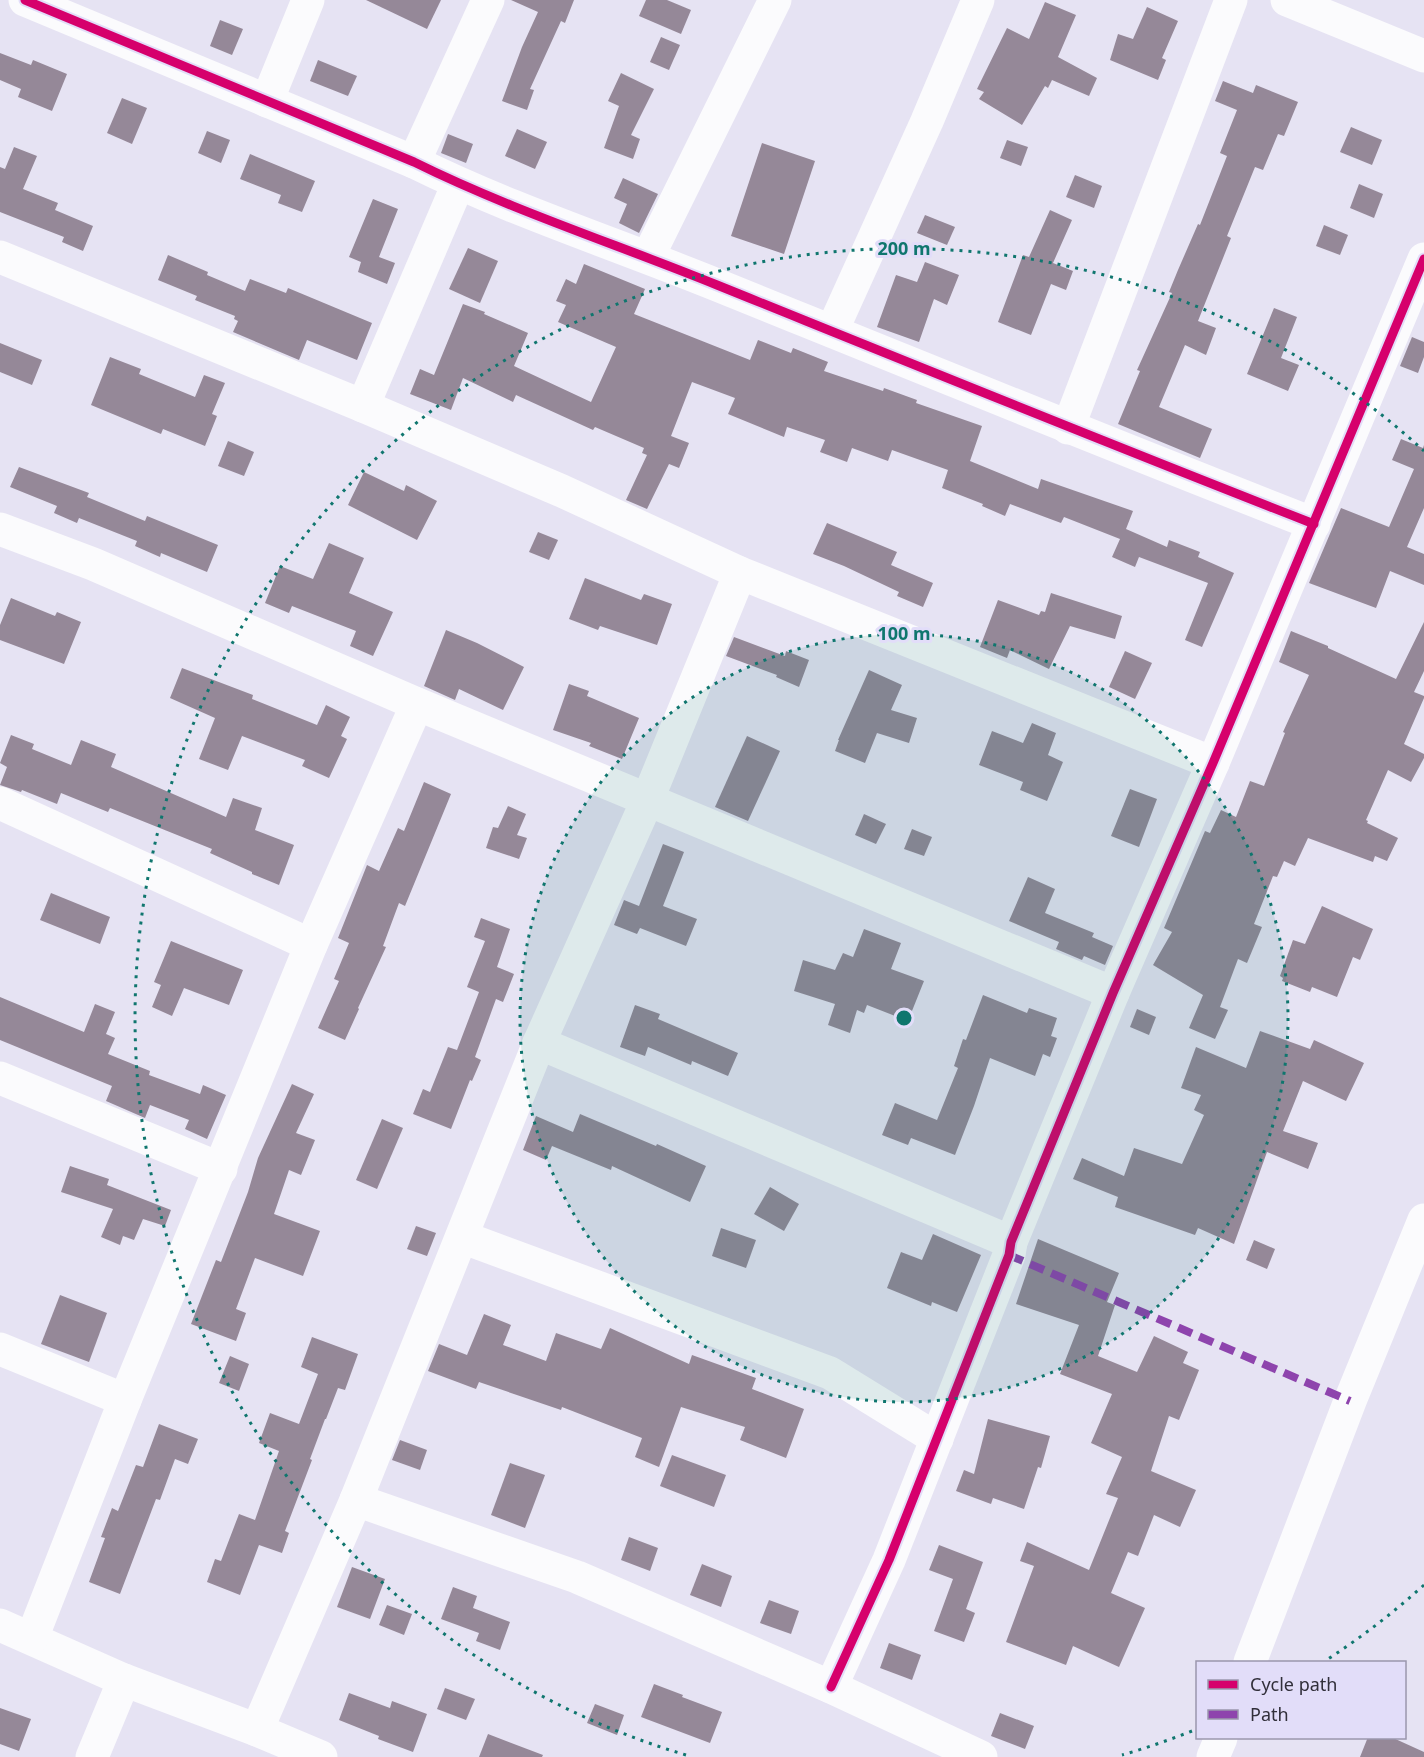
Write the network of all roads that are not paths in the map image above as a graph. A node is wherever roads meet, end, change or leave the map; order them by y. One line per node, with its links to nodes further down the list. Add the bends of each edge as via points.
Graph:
1 (25, 0): 9 (street)
2 (308, 0): 9 (street)
3 (488, 0): 10 (street)
4 (775, 0): 13 (street)
5 (978, 0): 15 (street)
6 (1232, 0): 17 (street)
7 (1287, 0): 8 (street)
8 (1424, 57)
9 (267, 101): 10 (street)
10 (414, 162): 11 (street)
11 (458, 184): 13 (street); 16 (street)
12 (0, 257): 16 (street)
13 (648, 257): 15 (street)
14 (1424, 259): 18 (street)
15 (832, 331): 17 (street)
16 (363, 406): 20 (street)
17 (1068, 428): 18 (street)
18 (1314, 524): 22 (street)
19 (0, 529): 21 (street, via 93,564)
20 (740, 573): 22 (street); 23 (street)
21 (417, 704): 23 (street); 25 (street)
22 (1214, 763): 26 (street)
23 (647, 801): 26 (street); 27 (street)
24 (0, 803): 25 (street)
25 (311, 945): 29 (street)
26 (1113, 993): 32 (street)
27 (539, 1043): 31 (street); 32 (street)
28 (0, 1078): 29 (street)
29 (221, 1169): 34 (street)
30 (1424, 1220): 39 (street)
31 (462, 1237): 35 (street, via 830,1373); 36 (street)
32 (1011, 1242): 35 (street)
33 (0, 1349): 34 (street)
34 (124, 1400): 38 (street)
35 (937, 1439): 41 (street, via 889,1560)
36 (356, 1500): 41 (street, via 577,1577); 42 (street)
37 (0, 1625): 38 (street)
38 (32, 1638): 40 (street)
39 (1250, 1661)
40 (124, 1680): 42 (street); 44 (street)
41 (831, 1687): 46 (street)
42 (257, 1730): 45 (street)
43 (1220, 1739): 47 (street)
44 (92, 1757)
45 (321, 1757)
46 (981, 1757)
47 (1213, 1757)

